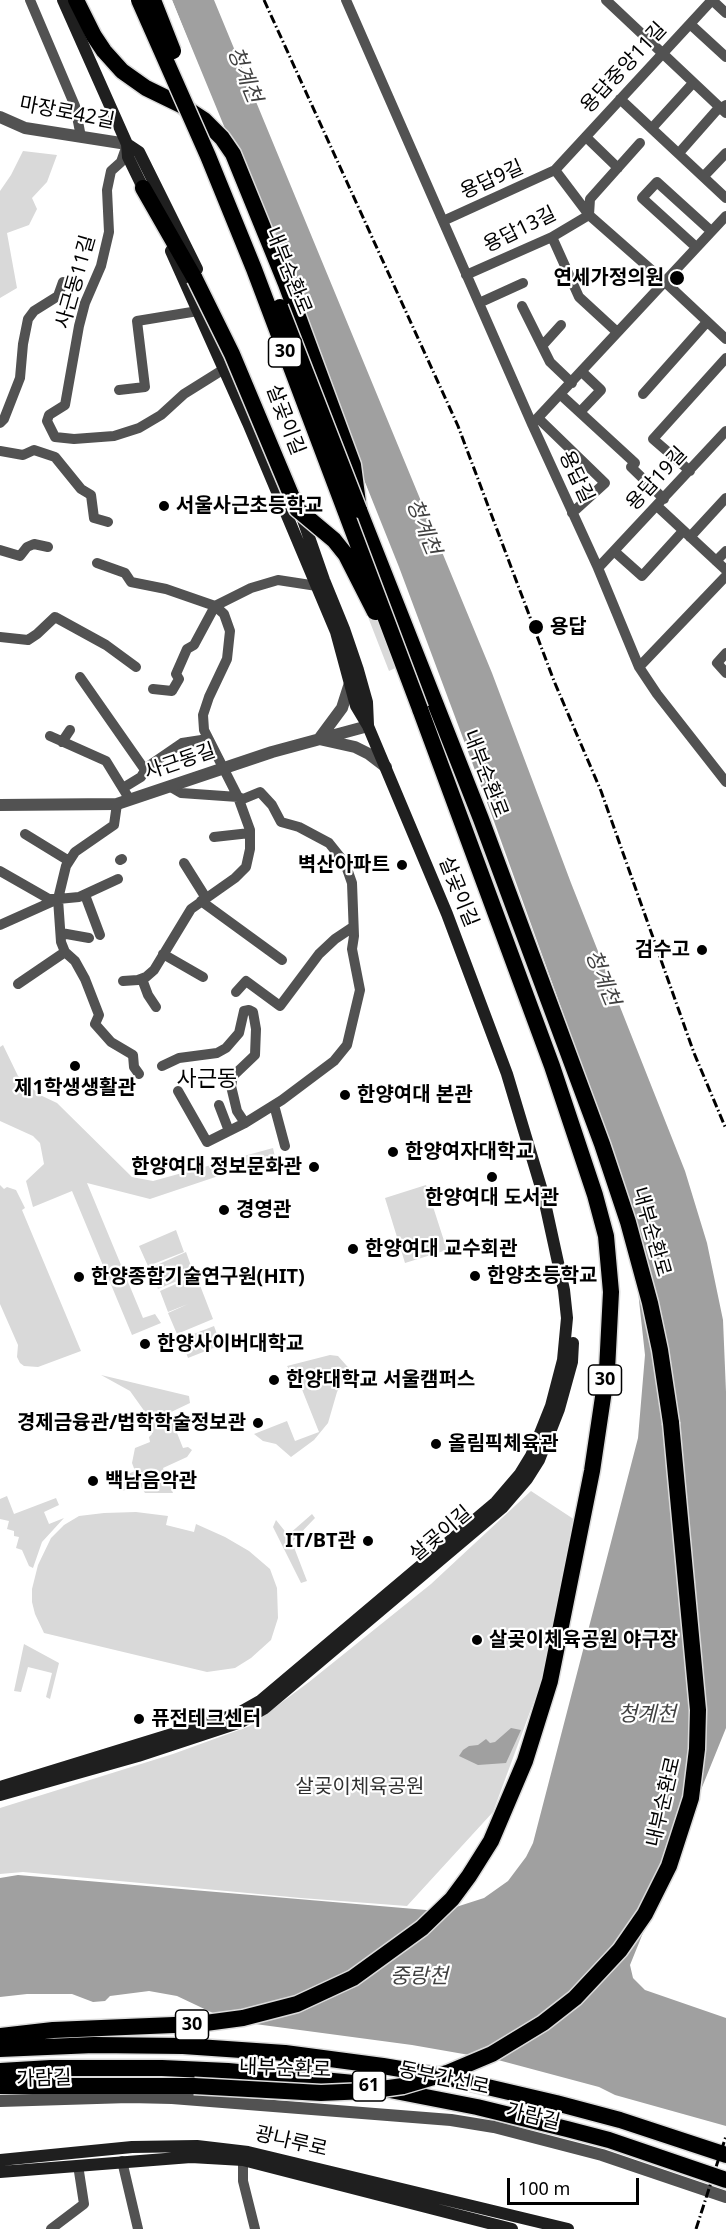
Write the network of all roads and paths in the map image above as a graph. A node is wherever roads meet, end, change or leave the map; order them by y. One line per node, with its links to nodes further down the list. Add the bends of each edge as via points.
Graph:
1 (30, 0): 19 (street, via 75,106)
2 (63, 0): 21 (main road, 살곶이길)
3 (76, 0): 67 (highway, bridge, via 94,36 122,71 204,120 232,154 286,284 353,465)
4 (139, 0): 90 (highway, 내부순환로 / 30, bridge, via 254,269)
5 (153, 0): 67 (highway, 내부순환로 / 30, bridge)
6 (346, 0): 31 (street, 용답길)
7 (606, 0): 11 (street)
8 (707, 2): 9 (street); 10 (street, 용답중앙11길)
9 (726, 14)
10 (690, 24): 11 (street, 용답중앙11길); 12 (street, 용답중앙11길)
11 (662, 53): 13 (street); 14 (street, 용답중앙11길)
12 (726, 57)
13 (693, 83): 15 (street); 17 (street)
14 (620, 99): 17 (street); 18 (street, 용답중앙11길)
15 (724, 109): 22 (street, via 716,111)
16 (0, 117): 19 (street, 마장로42길, via 25,128)
17 (652, 128): 22 (street)
18 (586, 137): 24 (street, 용답중앙11길); 25 (street, 용답중앙11길)
19 (81, 138): 21 (street, 마장로42길)
20 (640, 143): 24 (street)
21 (127, 144): 27 (main road, 살곶이길); 51 (main road, 살곶이길, via 139,152 156,184 236,347); 59 (street, 사근동11길, via 121,162 111,171 107,190 109,232 79,326 65,405 49,415 47,421)
22 (679, 153): 26 (street)
23 (726, 153): 26 (street)
24 (618, 168): 29 (street, via 590,200)
25 (555, 171): 29 (street); 31 (street, 용답9길)
26 (704, 176): 28 (street)
27 (143, 188): 41 (main road, 살곶이길); 90 (highway, bridge, via 232,354 297,509 346,555)
28 (726, 198)
29 (589, 215): 33 (street, 용답13길); 36 (street)
30 (726, 216): 32 (street)
31 (443, 222): 35 (street, 용답길)
32 (711, 231): 34 (street); 34 (street, via 657,182 642,198)
33 (552, 237): 35 (street, 용답13길); 44 (street, via 579,297)
34 (696, 247): 36 (street)
35 (466, 275): 39 (street, 용답길)
36 (664, 281): 42 (street); 44 (street)
37 (63, 282): 57 (street, via 58,296 28,319 20,378)
38 (523, 283): 39 (street)
39 (478, 303): 56 (street, 용답길)
40 (522, 306): 46 (street)
41 (198, 311): 48 (main road, 살곶이길); 52 (street, via 137,321 145,387)
42 (707, 322): 45 (street); 53 (street)
43 (561, 325): 46 (street)
44 (617, 332): 49 (street)
45 (726, 339)
46 (542, 346): 50 (street, via 550,362)
47 (726, 358): 64 (street, via 654,439)
48 (224, 369): 51 (main road, via 236,370); 59 (street, via 139,428 114,436); 63 (main road, 살곶이길)
49 (582, 372): 50 (street); 55 (street, via 601,390)
50 (572, 383): 54 (street)
51 (250, 384): 61 (main road, 살곶이길)
52 (119, 390)
53 (643, 394)
54 (561, 395): 55 (street); 56 (street)
55 (580, 412): 66 (street, via 635,463 631,467)
56 (535, 421): 68 (street, 용답길); 68 (street, via 605,483)
57 (0, 423)
58 (726, 431): 64 (street, 용답19길)
59 (55, 437): 62 (street, 사근동11길, via 51,441)
60 (0, 451): 62 (street, via 23,454 34,450)
61 (276, 451): 63 (main road, via 273,459); 91 (main road, 살곶이길, via 344,629 368,702)
62 (54, 456): 69 (street, via 81,489 91,495 94,518)
63 (262, 457): 80 (main road, 살곶이길)
64 (690, 471): 66 (street, 용답19길)
65 (726, 498): 70 (street)
66 (660, 502): 70 (street); 73 (street, 용답19길)
67 (359, 510): 145 (highway, 내부순환로 / 30, bridge, via 481,819 602,1144 644,1280 660,1350 675,1456 698,1710 698,1749 691,1798 669,1866 645,1914 620,1950 560,2011 470,2065 403,2086 367,2091)
68 (572, 513): 77 (street, 용답길)
69 (108, 522)
70 (687, 534): 73 (street, via 642,576); 75 (street)
71 (48, 547): 72 (street, via 34,544 20,556)
72 (0, 550)
73 (614, 551): 77 (street, 용답19길)
74 (726, 551): 75 (street)
75 (716, 561): 78 (street)
76 (97, 563): 81 (street, via 125,573 131,582)
77 (598, 568): 85 (street, 용답길)
78 (726, 570)
79 (726, 576): 85 (street)
80 (317, 586): 81 (street, via 278,580); 88 (main road, 살곶이길, via 336,632)
81 (215, 606): 89 (street, via 194,645 187,649 172,691); 94 (street, via 224,614 230,631 226,659 203,715)
82 (0, 637): 84 (street, via 27,640 54,617 106,645)
83 (726, 653): 86 (street, via 717,663)
84 (136, 667)
85 (639, 667): 100 (street, 용답길)
86 (726, 673)
87 (80, 677): 99 (street)
88 (350, 683): 91 (main road, 살곶이길, via 356,706); 95 (street, via 342,708)
89 (153, 689)
90 (420, 709): 142 (highway, 내부순환로 / 30, via 552,1065 606,1236 611,1292 607,1370 592,1471 550,1681 525,1761 491,1841 452,1899 422,1928 353,1978 297,2004 243,2018)
91 (368, 726): 95 (street, 사근동길); 97 (main road, 살곶이길)
92 (70, 730): 96 (street)
93 (50, 736): 96 (street)
94 (208, 739): 98 (street); 99 (street, via 182,743)
95 (319, 739): 97 (street, via 355,747); 98 (street, 사근동길)
96 (62, 742): 102 (street, via 106,761)
97 (386, 767): 133 (main road, 살곶이길)
98 (222, 768): 101 (street, 사근동길); 103 (street)
99 (145, 770): 102 (street)
100 (724, 774)
101 (169, 786): 103 (street, via 181,793); 104 (street, 사근동길)
102 (123, 788): 104 (street)
103 (238, 797): 107 (street); 118 (street, via 243,799 260,792 281,822 329,843 345,863 352,884)
104 (130, 800): 105 (street, 사근동길)
105 (117, 804): 106 (street, 사근동길); 110 (street, via 114,825 75,852)
106 (0, 805)
107 (250, 833): 109 (street); 116 (street, via 246,867)
108 (25, 834): 110 (street)
109 (214, 837)
110 (69, 861): 115 (street)
111 (184, 862): 116 (street)
112 (0, 871): 115 (street, via 49,899)
113 (118, 879): 114 (street)
114 (85, 895): 115 (street); 120 (street)
115 (58, 899): 117 (street); 119 (street)
116 (203, 900): 123 (street, via 191,909); 124 (street)
117 (0, 925)
118 (353, 932): 129 (street, via 335,939 319,954 280,1006 246,981); 136 (street, via 353,963 360,990 347,1046 334,1061)
119 (61, 933): 121 (street); 122 (street)
120 (100, 935)
121 (89, 938)
122 (65, 952): 128 (street); 132 (street, via 75,961 99,1015 95,1024 111,1042 133,1055)
123 (163, 954): 125 (street); 126 (street, via 154,970)
124 (282, 960)
125 (204, 977)
126 (142, 979): 127 (street); 130 (street)
127 (123, 981)
128 (18, 984)
129 (236, 992)
130 (156, 1007)
131 (162, 1066): 137 (street, via 179,1058 226,1048 239,1033 244,1011 253,1012 255,1055 233,1076 231,1086 237,1111)
132 (139, 1074)
133 (507, 1074): 140 (main road, 살곶이길, via 543,1194 567,1318 563,1360 550,1406 520,1474 496,1502 260,1701 237,1714); 141 (main road, 살곶이길, via 518,1094 548,1191 573,1288 574,1308 572,1362 559,1409 539,1460 527,1479 502,1508 265,1708 241,1722 138,1756)
134 (178, 1091): 138 (street, via 207,1142)
135 (219, 1105): 138 (street)
136 (274, 1105): 137 (street); 139 (street)
137 (245, 1123): 138 (street)
138 (229, 1131)
139 (285, 1146)
140 (0, 1787)
141 (0, 1795)
142 (0, 2036)
143 (0, 2049): 148 (highway, 동부간선로 / 61, via 94,2045 234,2049 383,2066 556,2103)
144 (0, 2071): 154 (highway, 동부간선로 / 61, via 162,2068 354,2083 567,2129)
145 (0, 2086)
146 (0, 2100): 155 (street, 가람길, via 172,2098 460,2122 602,2155)
147 (121, 2148): 149 (main road, 광나루로); 151 (main road); 161 (main road, 광나루로, via 197,2146 248,2152)
148 (726, 2155)
149 (0, 2160)
150 (243, 2160): 151 (main road, 광나루로, via 191,2157); 156 (main road, 광나루로); 159 (street, via 243,2181)
151 (122, 2161): 152 (main road, 광나루로); 158 (street)
152 (78, 2165): 153 (main road, 광나루로); 157 (street, via 84,2204)
153 (0, 2172)
154 (726, 2180)
155 (726, 2197)
156 (472, 2224): 160 (main road, 광나루로)
157 (51, 2229)
158 (138, 2229)
159 (255, 2229)
160 (512, 2229)
161 (568, 2229)

